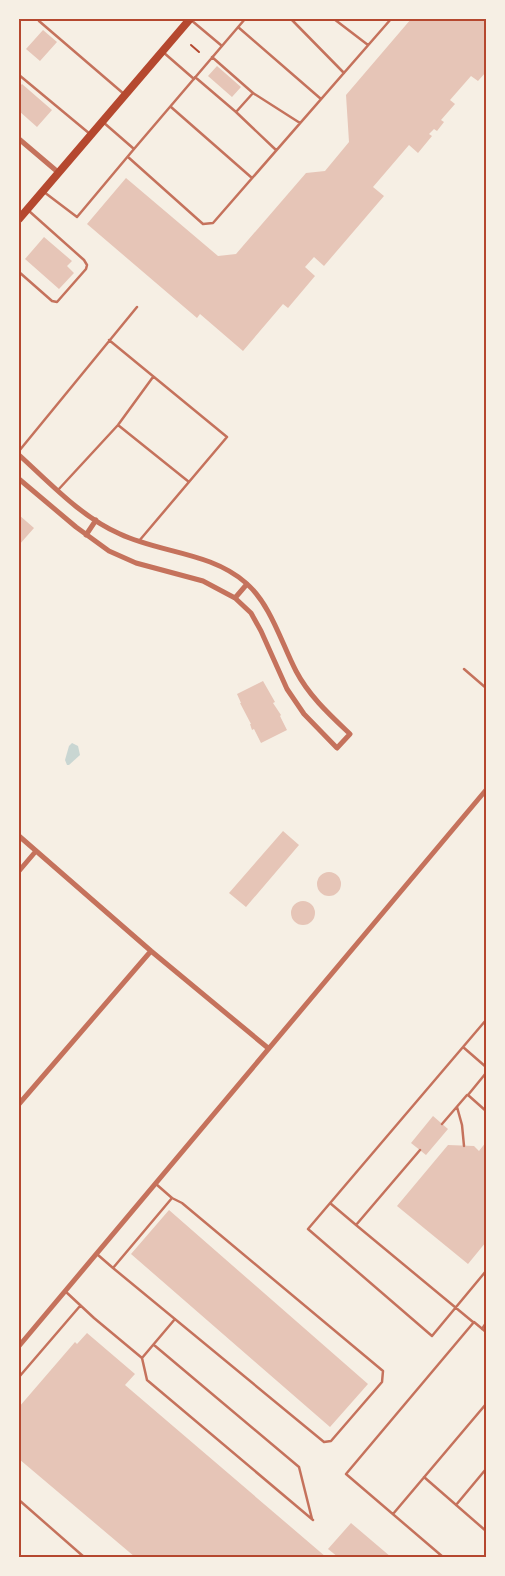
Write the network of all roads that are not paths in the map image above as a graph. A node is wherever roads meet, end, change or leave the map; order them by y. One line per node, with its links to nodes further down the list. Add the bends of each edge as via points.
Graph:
1 (190, 19): 9 (lane); 10 (main road)
2 (245, 19): 7 (lane)
3 (291, 19): 12 (lane)
4 (334, 19): 8 (lane)
5 (390, 19): 8 (lane)
6 (39, 21): 16 (lane)
7 (238, 28): 9 (lane); 17 (lane)
8 (368, 45): 12 (lane)
9 (222, 46): 11 (lane)
10 (162, 52): 14 (lane); 16 (main road)
11 (212, 57): 14 (lane); 15 (lane)
12 (344, 73): 17 (lane)
13 (19, 75): 22 (lane)
14 (194, 78): 18 (lane); 19 (lane)
15 (253, 92): 19 (lane); 21 (lane)
16 (126, 94): 20 (main road)
17 (321, 99): 21 (lane)
18 (171, 106): 24 (lane); 28 (lane)
19 (236, 112): 25 (lane)
20 (103, 121): 22 (main road); 24 (lane)
21 (300, 123): 25 (lane)
22 (91, 135): 27 (main road)
23 (19, 139): 27 (street)
24 (134, 150): 26 (lane)
25 (276, 150): 28 (lane)
26 (128, 157): 28 (lane, via 203,224 213,222); 29 (lane, via 77,217)
27 (59, 173): 29 (main road)
28 (252, 178)
29 (43, 191): 30 (main road)
30 (27, 210): 31 (main road); 32 (lane, via 87,265 57,302)
31 (19, 219)
32 (19, 272)
33 (137, 307): 34 (lane)
34 (109, 340): 35 (lane); 37 (lane)
35 (153, 377): 36 (lane); 40 (lane, via 227,437)
36 (118, 425): 40 (lane); 41 (lane)
37 (19, 450)
38 (19, 455): 41 (street)
39 (19, 479): 43 (street)
40 (189, 482): 44 (lane)
41 (58, 490): 42 (street)
42 (96, 520): 43 (street); 44 (street)
43 (86, 535): 46 (street, via 118,555 202,580)
44 (139, 541): 45 (street, via 214,563)
45 (247, 584): 46 (street); 46 (street, via 267,610 310,693 350,734 337,748 304,714 278,671 251,613)
46 (235, 598)
47 (464, 669): 48 (lane)
48 (486, 688)
49 (486, 790): 56 (street)
50 (19, 836): 51 (street)
51 (36, 851): 52 (street); 53 (street)
52 (19, 871)
53 (151, 951): 56 (street); 60 (street)
54 (486, 1020): 55 (lane)
55 (463, 1047): 57 (lane); 68 (lane)
56 (268, 1048): 66 (street)
57 (486, 1067)
58 (486, 1073): 59 (lane)
59 (468, 1094): 61 (lane); 62 (lane)
60 (19, 1104)
61 (457, 1107): 63 (lane); 64 (lane)
62 (486, 1111)
63 (442, 1124)
64 (464, 1146)
65 (420, 1150): 69 (lane)
66 (156, 1183): 67 (lane); 70 (street)
67 (172, 1198): 71 (lane); 76 (lane, via 383,1371 382,1382 331,1441 324,1442)
68 (330, 1203): 69 (lane); 75 (lane, via 308,1229 432,1336)
69 (356, 1225): 75 (lane)
70 (96, 1254): 71 (lane); 73 (street)
71 (113, 1268): 76 (lane)
72 (486, 1271): 75 (lane)
73 (65, 1291): 74 (lane); 82 (street)
74 (80, 1306): 83 (lane); 84 (lane)
75 (455, 1308): 77 (lane)
76 (175, 1319): 81 (lane)
77 (474, 1322): 79 (lane); 90 (lane, via 346,1474)
78 (486, 1324): 79 (lane)
79 (482, 1329): 80 (lane)
80 (486, 1332)
81 (154, 1344): 83 (lane); 83 (lane, via 299,1467 312,1520 147,1380)
82 (19, 1346)
83 (142, 1358)
84 (19, 1377)
85 (486, 1404): 87 (lane)
86 (486, 1469): 89 (lane)
87 (424, 1477): 89 (lane); 90 (lane)
88 (19, 1500): 92 (lane)
89 (456, 1505): 91 (lane)
90 (393, 1514): 93 (lane)
91 (486, 1531)
92 (84, 1557)
93 (443, 1557)

